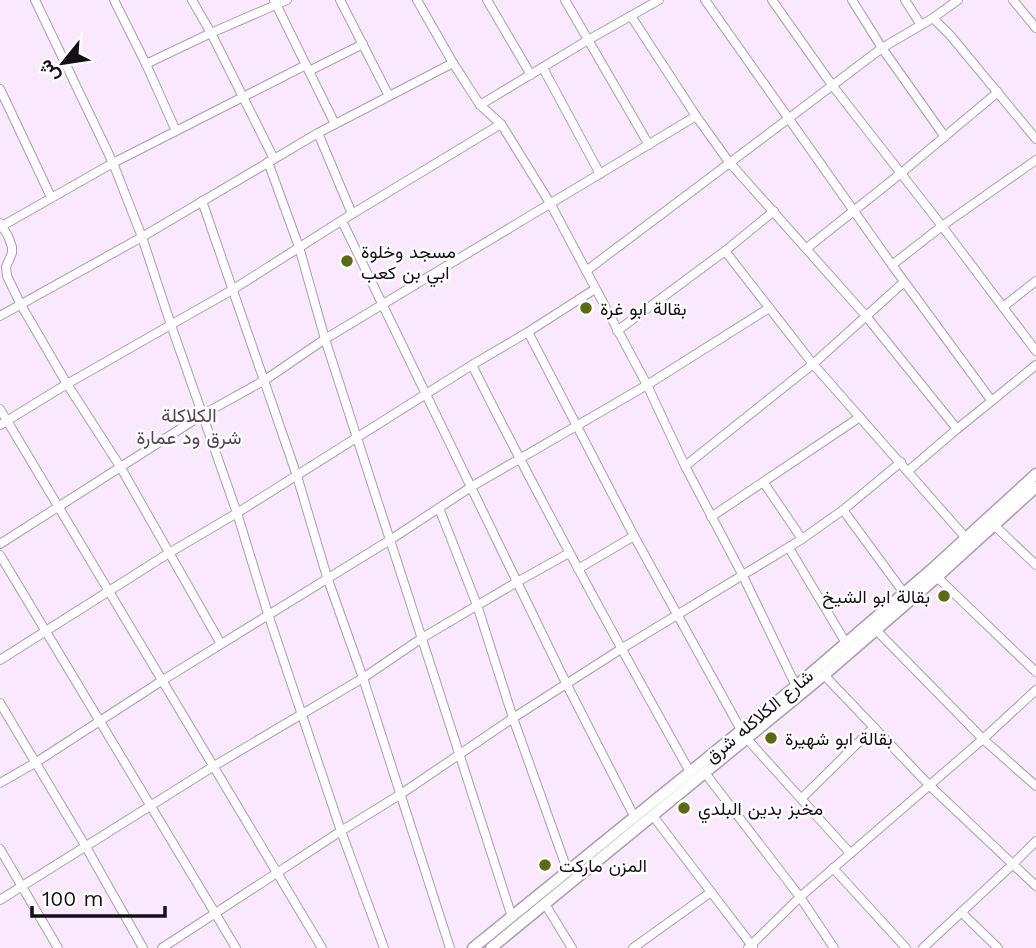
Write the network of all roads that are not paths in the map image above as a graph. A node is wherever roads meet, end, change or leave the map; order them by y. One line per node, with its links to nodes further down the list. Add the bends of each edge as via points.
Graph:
1 (36, 0): 49 (street)
2 (114, 0): 27 (street)
3 (192, 0): 22 (street)
4 (287, 0): 16 (street)
5 (340, 0): 24 (street)
6 (417, 0): 26 (street)
7 (487, 0): 30 (street)
8 (565, 0): 23 (street)
9 (659, 0): 17 (street)
10 (705, 0): 38 (street)
11 (772, 0): 31 (street)
12 (852, 0): 25 (street)
13 (905, 0): 20 (street)
14 (958, 0): 19 (street)
15 (1013, 0): 21 (street)
16 (276, 3): 22 (street); 28 (street)
17 (648, 3): 18 (street)
18 (631, 16): 23 (street); 37 (street)
19 (933, 18): 20 (street); 33 (street)
20 (921, 25): 25 (street)
21 (1036, 28)
22 (211, 33): 27 (street); 35 (street)
23 (588, 40): 29 (street); 45 (street)
24 (363, 44): 28 (street); 34 (street)
25 (882, 48): 31 (street); 43 (street)
26 (453, 63): 34 (street); 36 (street)
27 (146, 64): 41 (street)
28 (307, 68): 35 (street); 39 (street)
29 (543, 68): 30 (street); 50 (street)
30 (531, 75): 36 (street)
31 (832, 85): 38 (street); 51 (street)
32 (0, 89): 52 (street)
33 (998, 92): 43 (street); 44 (street)
34 (389, 96): 39 (street)
35 (244, 97): 41 (street); 47 (street)
36 (480, 105): 40 (street)
37 (696, 116): 45 (street); 48 (street)
38 (788, 117): 48 (street); 55 (street)
39 (335, 124): 42 (street)
40 (501, 124): 54 (street); 57 (street)
41 (176, 131): 49 (street)
42 (318, 133): 47 (street); 57 (street)
43 (945, 136): 51 (street)
44 (1036, 139)
45 (649, 145): 50 (street)
46 (1036, 160): 60 (street)
47 (271, 161): 53 (street); 62 (street)
48 (729, 162): 56 (street); 66 (street)
49 (113, 163): 52 (street); 61 (street)
50 (600, 174): 54 (street)
51 (900, 174): 55 (street); 60 (street)
52 (51, 197): 59 (street)
53 (202, 201): 61 (street); 70 (street)
54 (550, 203): 66 (street); 71 (street)
55 (854, 210): 63 (street); 65 (street)
56 (774, 211): 63 (street); 64 (street)
57 (352, 214): 58 (street)
58 (342, 221): 62 (street); 71 (street)
59 (1, 224): 72 (street, via 12,247 7,276)
60 (942, 226): 65 (street); 73 (street)
61 (142, 237): 72 (street); 77 (street)
62 (299, 247): 70 (street); 80 (street)
63 (807, 248): 76 (street)
64 (725, 251): 74 (street); 78 (street)
65 (892, 265): 68 (street)
66 (586, 271): 69 (street)
67 (1036, 281): 73 (street)
68 (904, 282): 76 (street); 89 (street)
69 (595, 289): 78 (street); 79 (street)
70 (232, 290): 77 (street); 85 (street)
71 (382, 304): 80 (street); 88 (street)
72 (21, 305): 75 (street); 86 (street)
73 (1003, 307): 81 (street)
74 (769, 308): 82 (street); 87 (street)
75 (0, 316)
76 (866, 316): 82 (street); 95 (street)
77 (171, 325): 86 (street); 91 (street)
78 (617, 331): 87 (street)
79 (528, 332): 83 (street); 94 (street)
80 (325, 339): 85 (street); 96 (street)
81 (1036, 351)
82 (813, 364): 92 (street); 99 (street)
83 (472, 365): 88 (street); 97 (street)
84 (1036, 365): 89 (street)
85 (265, 380): 91 (street); 103 (street)
86 (67, 384): 93 (street); 100 (street)
87 (647, 385): 94 (street); 99 (street)
88 (425, 395): 96 (street); 105 (street)
89 (991, 400): 95 (street)
90 (0, 409): 93 (street)
91 (202, 415): 100 (street); 110 (street)
92 (860, 417): 98 (street); 104 (street)
93 (4, 423): 107 (street)
94 (575, 425): 97 (street); 113 (street)
95 (957, 429): 101 (street)
96 (357, 437): 103 (street); 116 (street)
97 (519, 458): 105 (street); 120 (street)
98 (901, 462): 101 (street); 109 (street)
99 (685, 466): 111 (street)
100 (121, 468): 107 (street); 119 (street)
101 (908, 471): 114 (street)
102 (1036, 474): 114 (street, شارع الكلاكله شرق)
103 (297, 476): 110 (street); 126 (street)
104 (764, 483): 111 (street); 115 (street)
105 (471, 487): 108 (street); 127 (street)
106 (1036, 488): 112 (street, شارع الكلاكله شرق)
107 (59, 508): 117 (street); 128 (street)
108 (439, 508): 116 (street); 130 (street)
109 (843, 510): 115 (street); 129 (street)
110 (237, 513): 119 (street); 131 (street)
111 (711, 517): 124 (street)
112 (994, 525): 122 (street); 125 (street, شارع الكلاكله شرق)
113 (634, 536): 123 (street); 132 (street)
114 (965, 538): 129 (street, شارع الكلاكله شرق)
115 (802, 539): 118 (street)
116 (390, 540): 126 (street); 135 (street)
117 (0, 544)
118 (789, 548): 124 (street); 136 (street)
119 (169, 553): 128 (street); 137 (street)
120 (569, 553): 123 (street); 127 (street)
121 (0, 555): 133 (street)
122 (1036, 565)
123 (578, 569): 138 (street)
124 (741, 574): 132 (street); 145 (street)
125 (937, 577): 134 (street, شارع الكلاكله شرق); 140 (street)
126 (327, 578): 131 (street); 142 (street)
127 (517, 582): 130 (street); 144 (street)
128 (108, 590): 133 (street); 143 (street)
129 (904, 593): 136 (street, شارع الكلاكله شرق)
130 (477, 605): 135 (street); 149 (street)
131 (268, 614): 137 (street); 148 (street)
132 (678, 615): 138 (street); 152 (street)
133 (46, 630): 139 (street); 150 (street)
134 (876, 630): 141 (street, شارع الكلاكله شرق); 153 (street)
135 (422, 638): 142 (street); 154 (street)
136 (846, 643): 145 (street, شارع الكلاكله شرق)
137 (221, 644): 143 (street)
138 (621, 649): 144 (street); 157 (street)
139 (0, 660)
140 (1036, 672)
141 (824, 676): 151 (street); 152 (street, شارع الكلاكله شرق)
142 (363, 678): 148 (street); 162 (street)
143 (163, 680): 150 (street); 156 (street)
144 (567, 685): 149 (street); 166 (street)
145 (796, 686): 152 (street, شارع الكلاكله شرق)
146 (1036, 690): 153 (street)
147 (0, 703): 155 (street)
148 (302, 713): 156 (street); 167 (street)
149 (513, 718): 154 (street); 174 (street)
150 (99, 721): 155 (street); 164 (street)
151 (874, 727): 160 (street); 163 (street)
152 (744, 735): 157 (street, شارع الكلاكله شرق); 158 (street, شارع الكلاكله شرق); 163 (street)
153 (983, 739): 160 (street); 161 (street)
154 (458, 755): 162 (street); 184 (street)
155 (35, 763): 159 (street); 169 (street)
156 (214, 766): 164 (street); 175 (street)
157 (690, 772): 166 (street, شارع الكلاكله شرق)
158 (705, 773): 165 (street, شارع الكلاكله شرق); 179 (street)
159 (0, 783)
160 (929, 785): 171 (street); 172 (street)
161 (1036, 786)
162 (401, 794): 167 (street); 192 (street)
163 (802, 799): 171 (street)
164 (150, 805): 169 (street); 183 (street)
165 (653, 816): 178 (street); 181 (street, شارع الكلاكله شرق)
166 (635, 818): 174 (street, شارع الكلاكله شرق)
167 (341, 831): 175 (street); 191 (street)
168 (1036, 841): 172 (street)
169 (86, 847): 177 (street); 187 (street)
170 (0, 849): 177 (street)
171 (850, 853): 173 (street)
172 (1013, 864): 176 (street); 182 (street)
173 (833, 868): 179 (street); 198 (street)
174 (568, 872): 184 (street, شارع الكلاكله شرق)
175 (278, 873): 183 (street); 190 (street)
176 (1036, 886)
177 (22, 887): 180 (street); 186 (street)
178 (711, 892): 185 (street); 196 (street)
179 (800, 897): 185 (street); 197 (street)
180 (0, 900)
181 (544, 904): 194 (street, شارع الكلاكله شرق); 195 (street)
182 (961, 912): 199 (street); 200 (street)
183 (214, 913): 188 (street); 189 (street)
184 (512, 917): 193 (street, شارع الكلاكله شرق)
185 (751, 947)
186 (58, 948)
187 (143, 948)
188 (162, 948)
189 (236, 948)
190 (322, 948)
191 (384, 948)
192 (450, 948)
193 (473, 948)
194 (491, 948)
195 (572, 948)
196 (634, 948)
197 (834, 948)
198 (906, 948)
199 (923, 948)
200 (998, 948)

